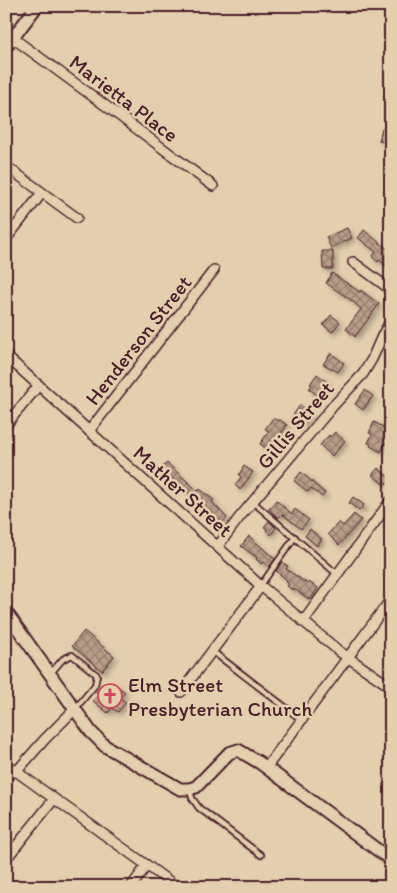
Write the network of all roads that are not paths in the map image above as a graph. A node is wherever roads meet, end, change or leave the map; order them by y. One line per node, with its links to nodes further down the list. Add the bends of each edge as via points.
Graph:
1 (37, 6): 2 (street)
2 (10, 43): 4 (street, Marietta Place, via 95,98)
3 (6, 166): 5 (street)
4 (213, 186)
5 (42, 192): 6 (street); 7 (street)
6 (77, 218)
7 (6, 240)
8 (353, 262): 10 (street)
9 (214, 270): 15 (street, Henderson Street)
10 (391, 290)
11 (391, 320): 17 (street, Gillis Street, via 363,374)
12 (6, 356): 13 (street, Mather Street)
13 (39, 385): 14 (street); 15 (street, Mather Street)
14 (6, 425)
15 (89, 431): 19 (street, Mather Street)
16 (391, 500): 20 (street)
17 (253, 502): 18 (lane); 19 (street, Gillis Street)
18 (295, 537): 20 (lane); 21 (lane)
19 (218, 546): 21 (street, Mather Street)
20 (337, 574): 24 (street)
21 (261, 586): 24 (street, Mather Street); 25 (street)
22 (390, 602): 26 (street)
23 (6, 612): 27 (street)
24 (304, 622): 26 (street, Mather Street)
25 (212, 651): 29 (street); 31 (lane)
26 (348, 657): 28 (street, Mather Street); 31 (street)
27 (50, 674): 30 (street); 30 (lane, via 63,659 72,655 97,675 95,685)
28 (391, 687)
29 (181, 692)
30 (75, 709): 34 (street); 36 (street, via 105,746 180,789)
31 (302, 720): 33 (street)
32 (6, 764): 34 (street)
33 (266, 768): 36 (street, via 234,750 201,784); 40 (street)
34 (17, 771): 35 (street); 37 (street)
35 (6, 775)
36 (189, 789): 38 (lane, via 199,808)
37 (54, 799): 39 (street); 41 (street)
38 (261, 855)
39 (6, 859)
40 (391, 860)
41 (147, 865): 42 (street); 43 (street)
42 (131, 887)
43 (177, 887)

